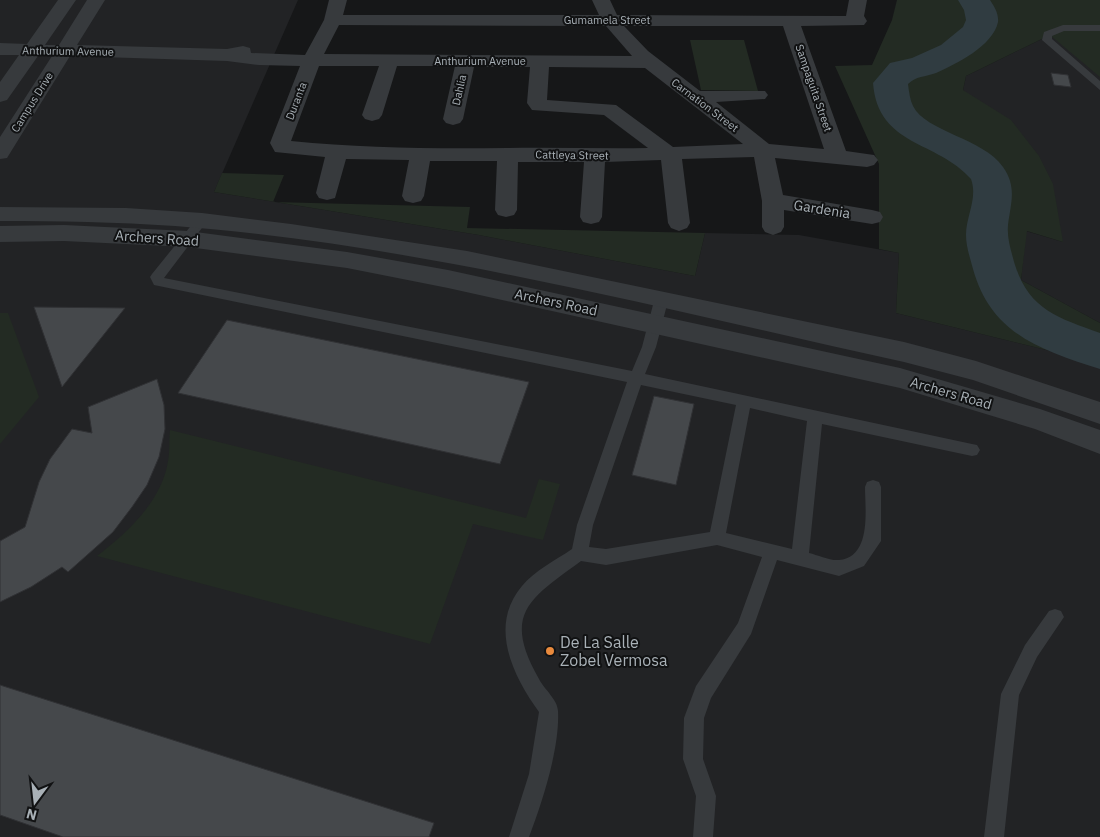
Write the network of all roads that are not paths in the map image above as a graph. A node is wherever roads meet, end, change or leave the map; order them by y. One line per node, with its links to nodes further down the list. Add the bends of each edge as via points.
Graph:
1 (67, 0): 11 (street)
2 (96, 0): 12 (street, Campus Drive)
3 (338, 0): 6 (street, Duranta)
4 (601, 0): 7 (street, Carnation Street)
5 (858, 0): 8 (street, Gumamela Street, via 855,16 858,21)
6 (334, 20): 7 (street, Gumamela Street); 13 (street, Duranta)
7 (609, 20): 8 (street, Gumamela Street); 17 (street, Carnation Street)
8 (790, 21): 32 (street, Sampaguita Street)
9 (1100, 28): 18 (lane, via 1063,28 1047,34 1048,40)
10 (0, 49): 11 (street, Anthurium Avenue)
11 (33, 50): 12 (street, Anthurium Avenue); 20 (street)
12 (64, 51): 13 (street, Anthurium Avenue, via 226,55 253,61); 26 (street, Campus Drive)
13 (312, 60): 14 (street, Anthurium Avenue); 24 (street, Duranta)
14 (390, 60): 15 (street, Anthurium Avenue); 22 (street)
15 (466, 61): 16 (street, Anthurium Avenue); 23 (street, Dahlia)
16 (540, 61): 17 (street, Anthurium Avenue); 30 (street, via 537,103 540,106 609,109)
17 (647, 62): 21 (street, Carnation Street)
18 (1100, 86)
19 (758, 95): 21 (street)
20 (0, 96)
21 (696, 97): 25 (street, Carnation Street)
22 (372, 115)
23 (453, 119)
24 (280, 143): 27 (street, Cattleya Street, via 286,148)
25 (763, 150): 30 (street, Cattleya Street); 32 (street, Cattleya Street); 36 (street)
26 (0, 152)
27 (338, 152): 28 (street, Cattleya Street); 34 (street)
28 (420, 154): 29 (street, Cattleya Street); 35 (street)
29 (508, 154): 31 (street, Cattleya Street); 37 (street)
30 (670, 154): 31 (street, Cattleya Street); 41 (street)
31 (595, 156): 39 (street)
32 (837, 156): 33 (street, Cattleya Street)
33 (867, 160)
34 (327, 193)
35 (413, 196)
36 (773, 201): 40 (street, Gardenia); 42 (street)
37 (506, 210)
38 (0, 214): 43 (street, Archers Road, via 76,214)
39 (591, 217)
40 (872, 217)
41 (679, 223)
42 (773, 227)
43 (195, 230): 44 (street, Archers Road); 45 (street, Archers Road, via 448,279); 46 (lane, via 157,277 159,282)
44 (0, 234)
45 (657, 312): 46 (lane, via 649,347); 48 (street, Archers Road, via 904,352 994,377); 50 (street, Archers Road, via 900,378 1031,417)
46 (636, 378): 47 (lane); 55 (lane, via 585,525)
47 (744, 402): 49 (lane); 53 (lane)
48 (1100, 413)
49 (815, 417): 51 (lane); 56 (lane)
50 (1100, 442)
51 (972, 450)
52 (873, 487): 56 (lane, via 873,541 858,561 839,568)
53 (717, 538): 54 (lane); 55 (lane, via 606,557)
54 (772, 551): 56 (lane); 59 (lane, via 745,628 703,693 694,718 693,759 706,796)
55 (579, 553): 58 (lane, via 529,590 513,622 521,665 550,710 545,752 530,810)
56 (800, 557)
57 (1056, 617): 60 (lane, via 1031,651 1010,694)
58 (519, 837)
59 (702, 837)
60 (994, 837)

